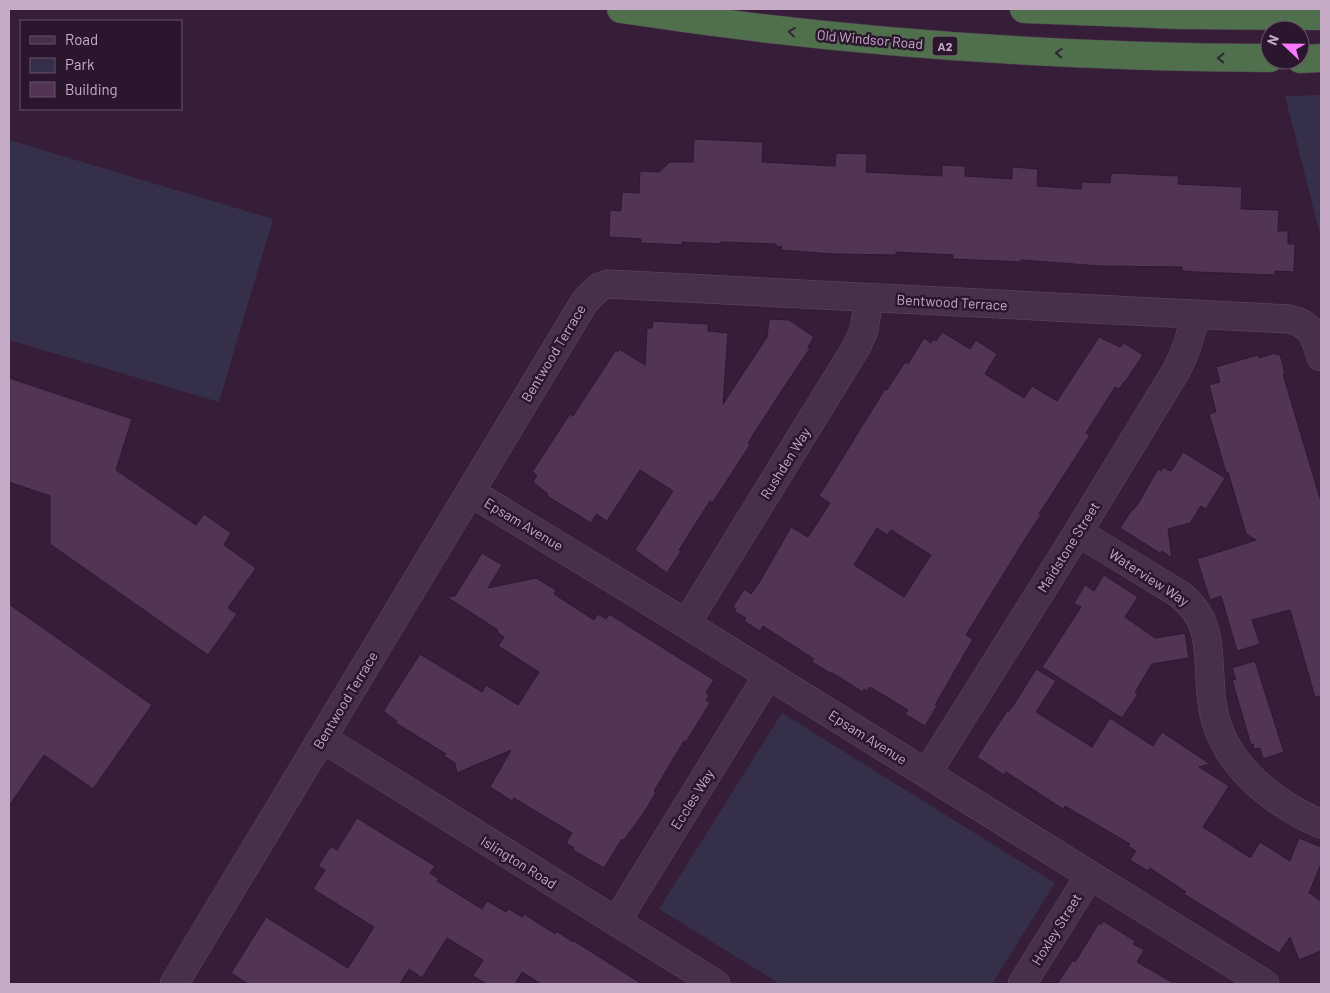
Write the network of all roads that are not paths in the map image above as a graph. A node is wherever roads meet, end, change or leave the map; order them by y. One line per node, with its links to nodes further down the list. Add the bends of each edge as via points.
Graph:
1 (621, 9): 4 (highway, Old Windsor Road / A2, one-way to 1, via 1150,57 952,47 818,35)
2 (1024, 9): 3 (highway, via 1180,16)
3 (1321, 16)
4 (1260, 58)
5 (869, 298): 6 (street, Bentwood Terrace); 8 (street, Bentwood Terrace, via 608,284 599,287 584,300); 10 (street, Rushden Way, via 864,330 857,346)
6 (1195, 314): 7 (street, Bentwood Terrace, via 1297,320 1311,330); 9 (street, Maidstone Street, via 1186,353 1176,372)
7 (1321, 358)
8 (470, 492): 10 (street, Epsam Avenue); 12 (street, Bentwood Terrace)
9 (1078, 532): 13 (street, Maidstone Street); 14 (street, Waterview Way, via 1188,600 1203,621 1207,636 1212,704 1225,743 1248,777 1289,807)
10 (686, 624): 11 (street, Epsam Avenue)
11 (768, 675): 13 (street, Epsam Avenue); 16 (street, Eccles Way)
12 (322, 738): 16 (street, Islington Road); 17 (street, Bentwood Terrace)
13 (926, 773): 15 (street, Epsam Avenue)
14 (1321, 824)
15 (1090, 875): 19 (street, Hoxley Street); 20 (street, Epsam Avenue)
16 (616, 922): 18 (street, Islington Road)
17 (174, 984)
18 (716, 984)
19 (1022, 984)
20 (1265, 984)

